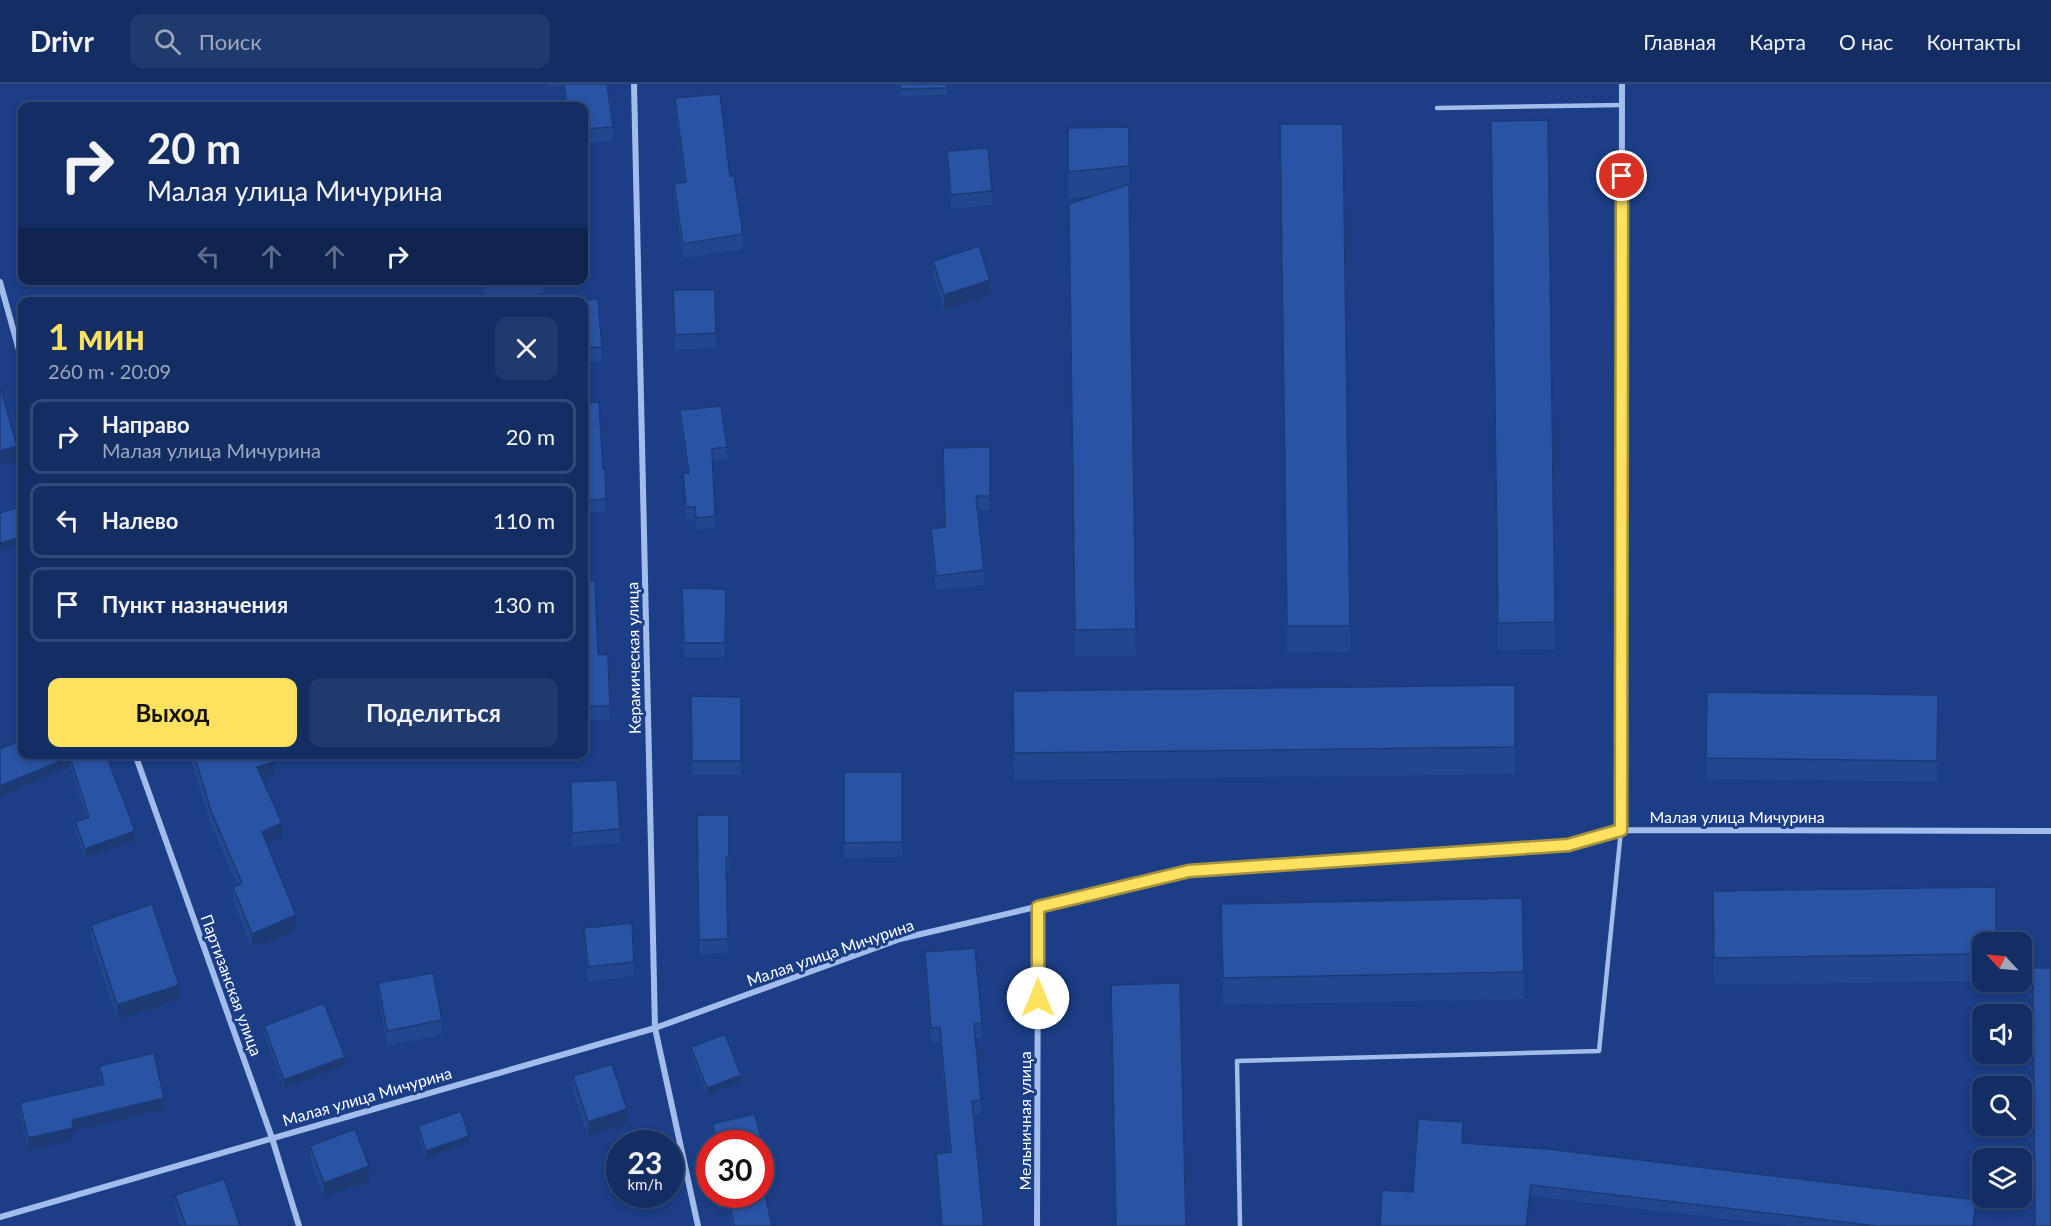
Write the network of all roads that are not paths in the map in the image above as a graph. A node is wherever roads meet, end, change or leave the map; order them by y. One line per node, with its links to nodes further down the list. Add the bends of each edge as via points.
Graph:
1 (634, 84): 11 (street, Керамическая улица)
2 (1622, 84): 3 (street)
3 (1622, 105): 4 (lane); 8 (street)
4 (1437, 108)
5 (0, 282): 6 (street)
6 (18, 347)
7 (137, 759): 12 (street, Партизанская улица)
8 (1621, 830): 9 (street, Малая улица Мичурина); 10 (street, Малая улица Мичурина, via 1568,845 1189,871); 17 (lane, via 1599,1051 1237,1060)
9 (2051, 831)
10 (1038, 907): 11 (street, Малая улица Мичурина, via 900,939); 16 (street, Мельничная улица)
11 (656, 1028): 12 (street, Малая улица Мичурина); 15 (street, Керамическая улица)
12 (272, 1138): 13 (street, Малая улица Мичурина); 14 (street, Партизанская улица)
13 (0, 1217)
14 (299, 1226)
15 (698, 1226)
16 (1037, 1226)
17 (1240, 1226)

